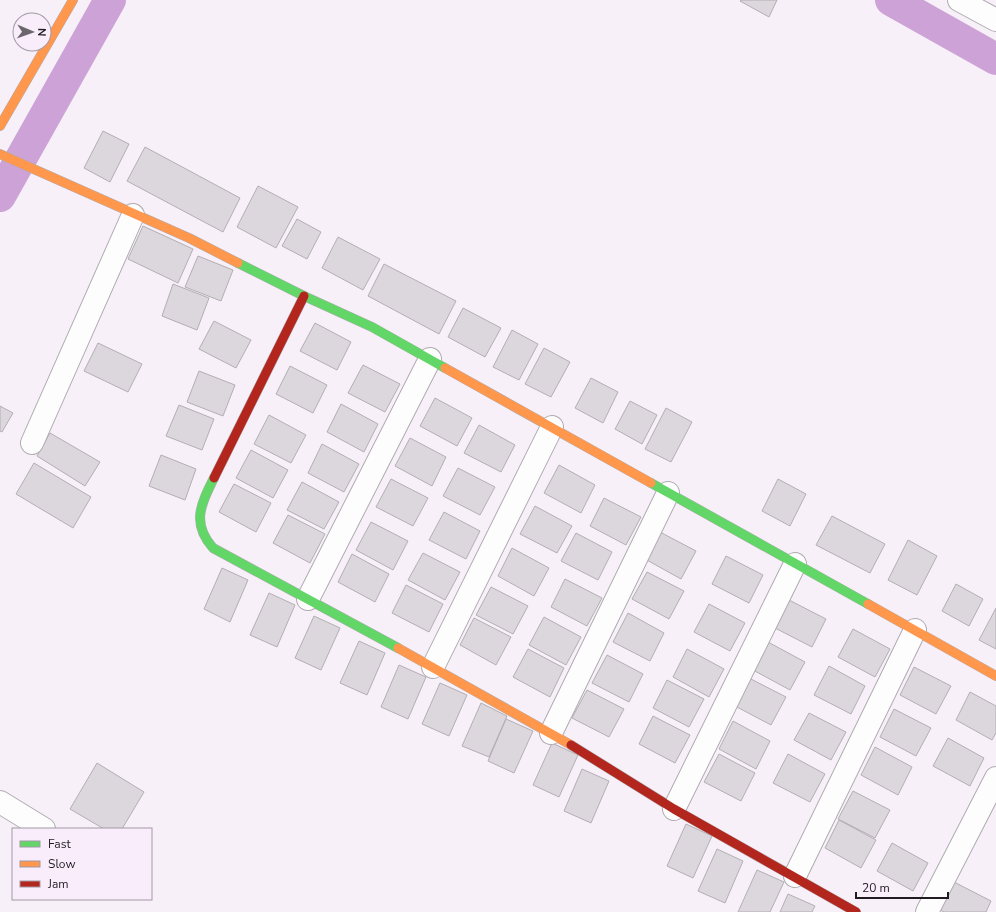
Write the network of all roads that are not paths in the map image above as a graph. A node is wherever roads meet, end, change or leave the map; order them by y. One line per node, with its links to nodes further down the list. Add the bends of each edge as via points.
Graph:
1 (73, 0): 4 (street)
2 (959, 0): 3 (street)
3 (996, 20)
4 (0, 126)
5 (2, 155): 6 (street)
6 (133, 215): 7 (street, via 189,238); 10 (street)
7 (304, 296): 8 (street, via 372,327); 13 (street, via 206,494 199,526 204,539 213,548)
8 (430, 359): 9 (street); 13 (street)
9 (552, 427): 11 (street); 15 (street)
10 (32, 444)
11 (668, 493): 12 (street); 17 (street)
12 (795, 564): 14 (street); 20 (street)
13 (308, 599): 15 (street)
14 (916, 630): 16 (street); 22 (street)
15 (433, 668): 17 (street)
16 (996, 676)
17 (550, 733): 20 (street)
18 (996, 778): 24 (street)
19 (0, 802): 21 (street)
20 (674, 809): 22 (street)
21 (42, 828)
22 (795, 876): 23 (street)
23 (856, 912)
24 (927, 912)

